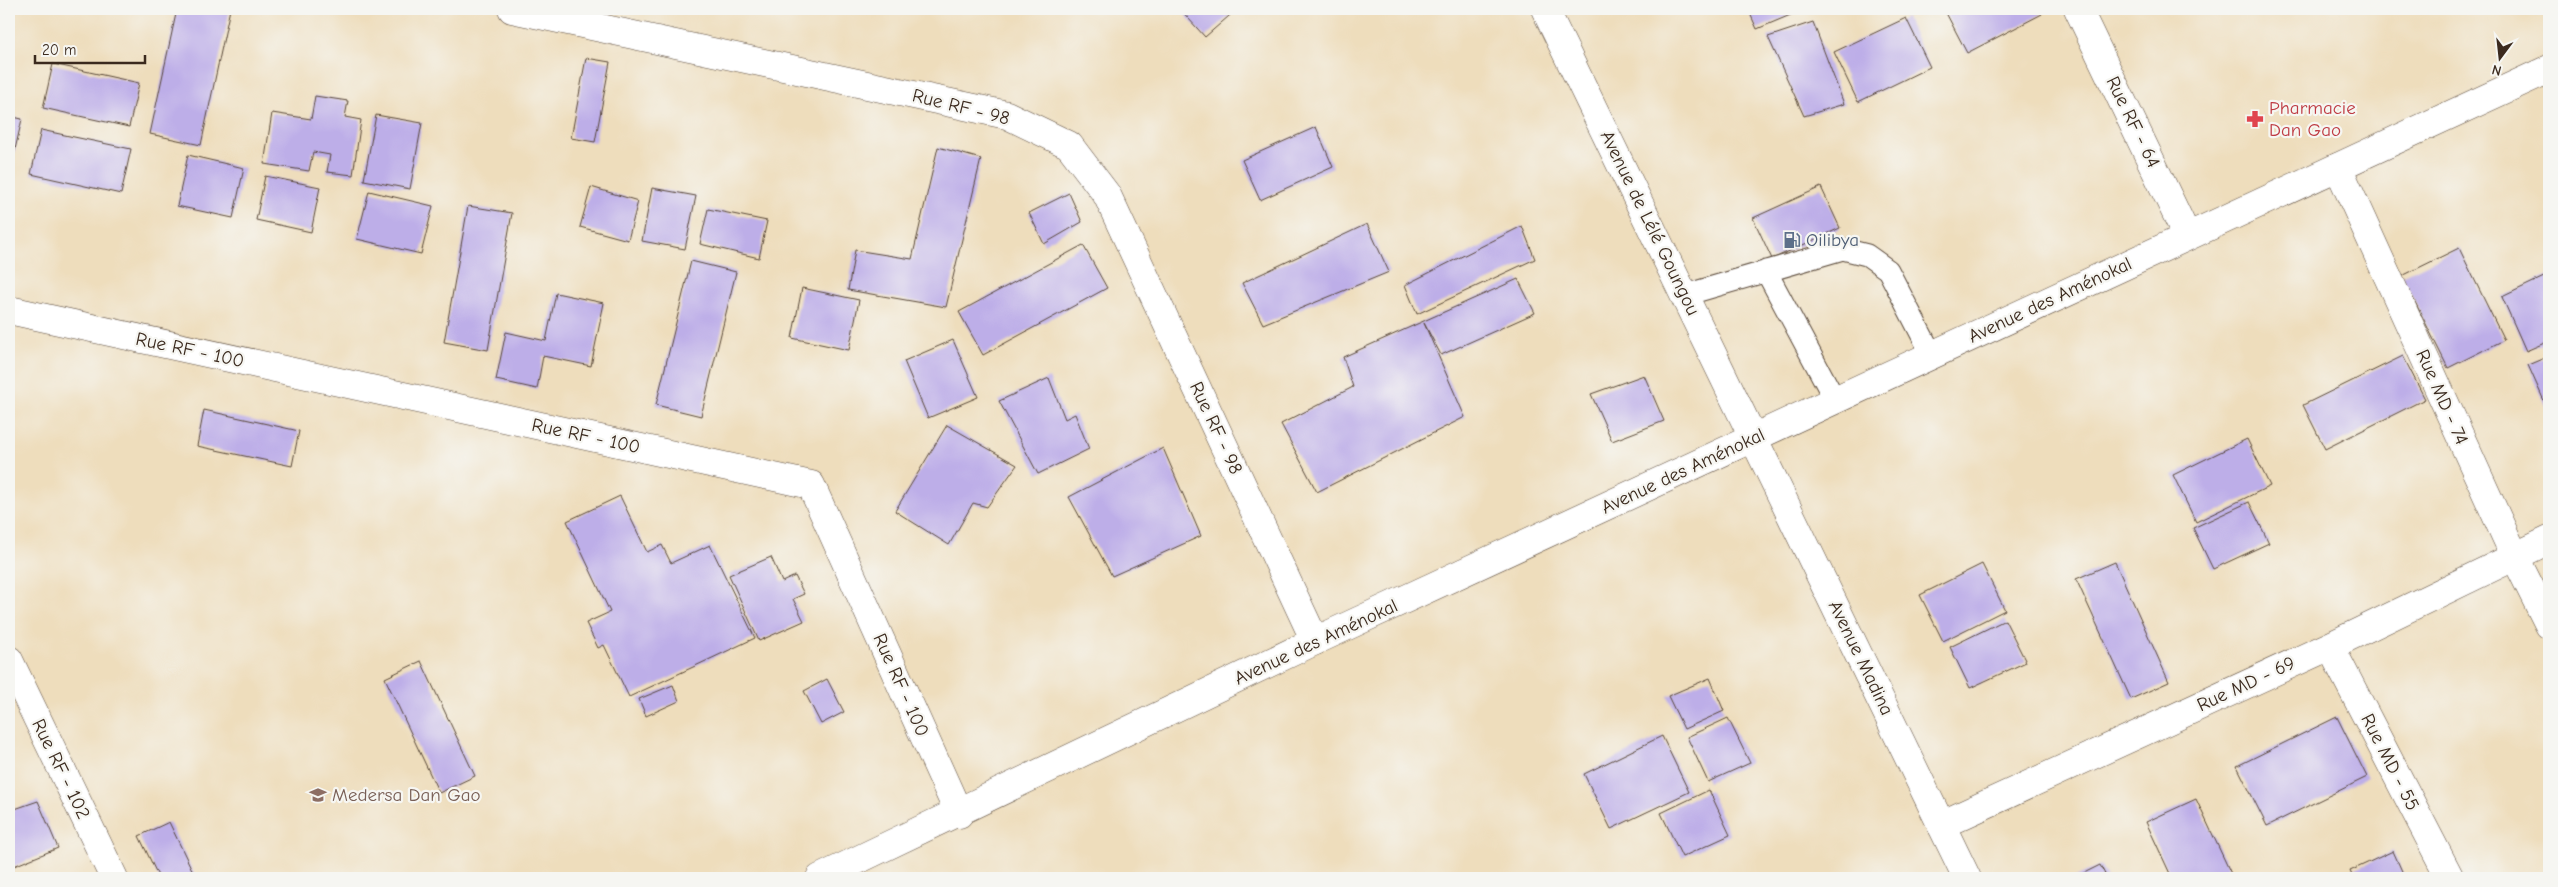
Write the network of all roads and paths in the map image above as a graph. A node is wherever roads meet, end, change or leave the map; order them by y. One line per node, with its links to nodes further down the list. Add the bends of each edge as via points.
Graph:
1 (512, 9): 16 (street, Rue RF - 98, via 1007,115 1069,145 1107,195)
2 (1545, 9): 8 (street, Avenue de Lélé Goungou)
3 (2078, 9): 6 (street, Rue RF - 64)
4 (2549, 68): 5 (street, Avenue des Aménokal)
5 (2338, 167): 6 (street, Avenue des Aménokal); 14 (street, Rue MD - 74)
6 (2187, 236): 10 (street, Avenue des Aménokal)
7 (1766, 271): 8 (lane); 10 (lane, via 1843,249 1867,255 1888,270); 11 (lane)
8 (1685, 295): 12 (street, Avenue de Lélé Goungou)
9 (9, 310): 19 (street, Rue RF - 100, via 811,485)
10 (1932, 355): 11 (street, Avenue des Aménokal)
11 (1835, 400): 12 (street, Avenue des Aménokal)
12 (1754, 438): 16 (street, Avenue des Aménokal); 20 (street, Avenue Madina)
13 (2549, 540): 14 (street, Rue MD - 69)
14 (2514, 556): 15 (street, Rue MD - 74); 17 (street, Rue MD - 69)
15 (2549, 626)
16 (1315, 642): 19 (street, Avenue des Aménokal)
17 (2330, 646): 20 (street, Rue MD - 69); 24 (street, Rue MD - 55)
18 (9, 660): 21 (street, Rue RF - 102)
19 (959, 814): 22 (street, Avenue des Aménokal)
20 (1941, 825): 23 (street, Avenue Madina)
21 (114, 878)
22 (820, 878)
23 (1967, 878)
24 (2450, 878)

